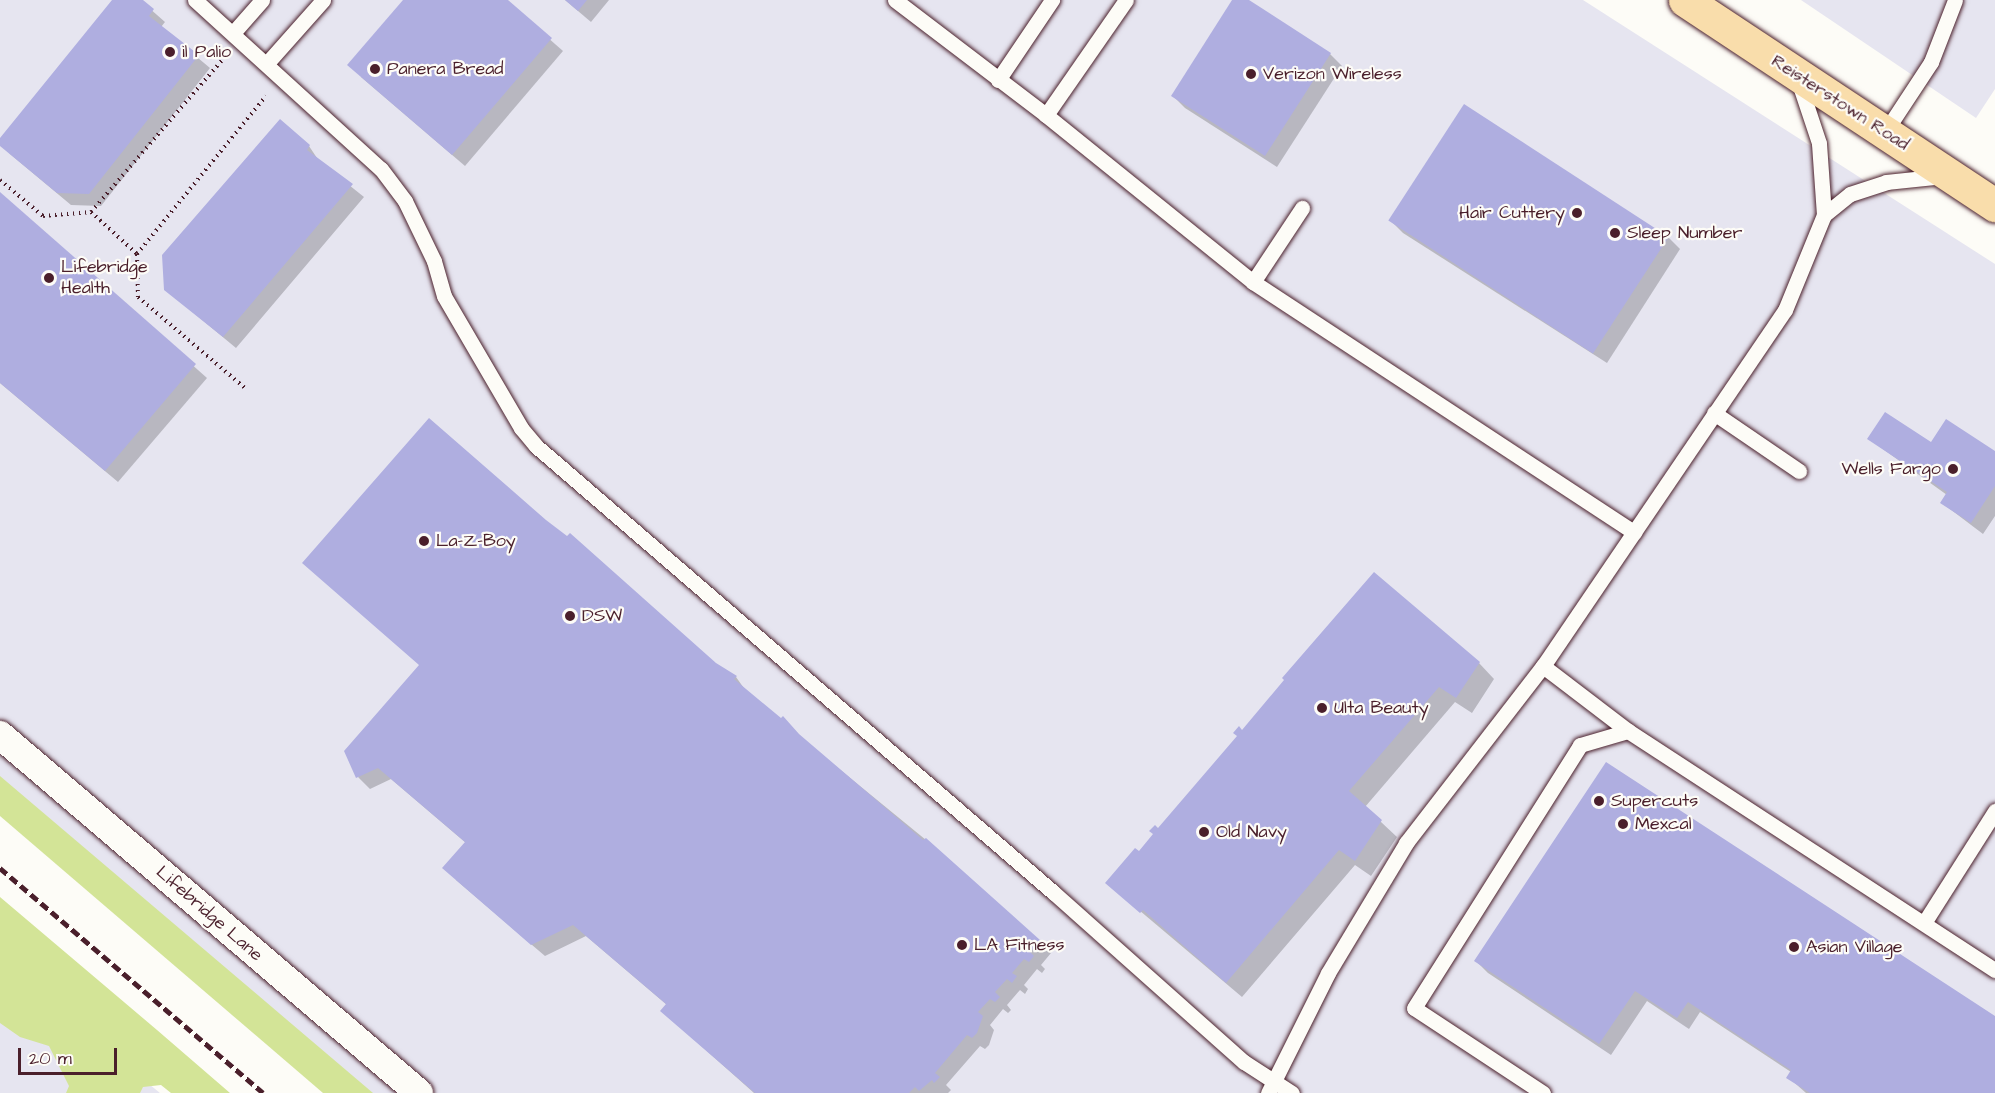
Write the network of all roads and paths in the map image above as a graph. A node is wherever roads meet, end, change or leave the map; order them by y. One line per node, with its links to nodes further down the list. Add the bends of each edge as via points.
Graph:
1 (195, 0): 9 (lane)
2 (262, 0): 9 (lane)
3 (324, 0): 10 (lane)
4 (895, 0): 13 (lane)
5 (1052, 0): 13 (lane)
6 (1126, 0): 14 (lane)
7 (1955, 0): 15 (lane, via 1930,62)
8 (1697, 3): 11 (main road, Reisterstown Road)
9 (237, 36): 10 (lane); 20 (path)
10 (268, 62): 12 (lane)
11 (1795, 73): 15 (main road, Reisterstown Road); 21 (lane, via 1819,143)
12 (281, 76): 22 (path); 34 (lane, via 381,169 405,201 434,261 444,296 521,428 536,446 1036,878)
13 (998, 80): 14 (lane)
14 (1046, 115): 23 (lane)
15 (1885, 132): 16 (main road, Reisterstown Road)
16 (1949, 175): 18 (main road, Reisterstown Road); 21 (lane, via 1886,182 1850,194)
17 (0, 180): 20 (path, via 43,216)
18 (1995, 205)
19 (1302, 208): 23 (lane)
20 (91, 212): 22 (path)
21 (1824, 215): 25 (lane, via 1785,310)
22 (137, 254): 24 (path, via 138,297)
23 (1253, 282): 27 (lane)
24 (246, 389)
25 (1714, 413): 26 (lane); 27 (lane)
26 (1799, 471)
27 (1634, 532): 28 (lane)
28 (1544, 666): 29 (lane); 34 (lane, via 1406,843 1328,973)
29 (1628, 731): 32 (lane); 37 (lane, via 1580,745 1414,1008)
30 (0, 735): 35 (street, Lifebridge Lane)
31 (1995, 811): 32 (lane)
32 (1924, 923): 33 (lane)
33 (1995, 970)
34 (1270, 1087): 36 (lane)
35 (419, 1093)
36 (1292, 1093)
37 (1543, 1093)

